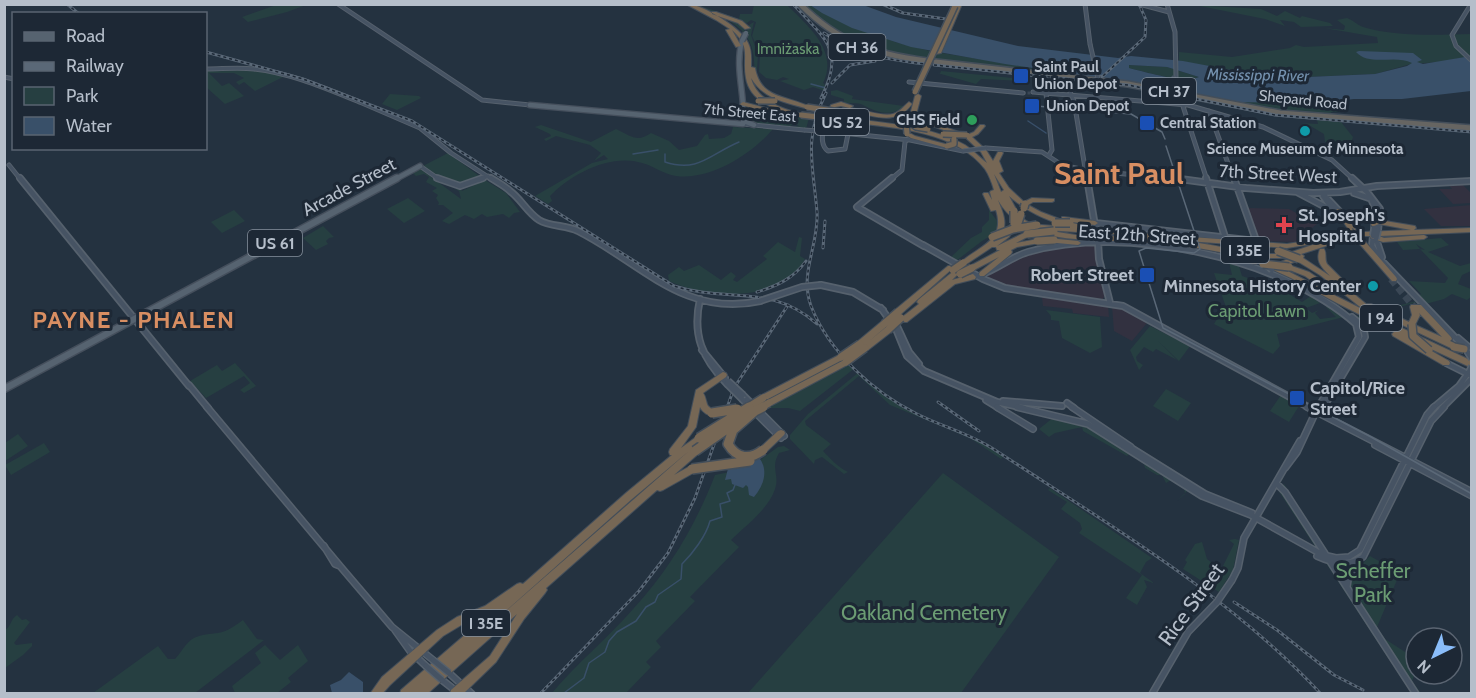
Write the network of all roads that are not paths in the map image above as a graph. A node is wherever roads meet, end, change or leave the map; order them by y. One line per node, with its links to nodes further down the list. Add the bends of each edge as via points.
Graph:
1 (338, 4): 30 (main road, via 482,100)
2 (688, 4): 13 (highway, via 721,23); 33 (highway, via 731,27 743,38 749,51 751,86 770,104)
3 (696, 4): 12 (highway); 33 (highway, via 746,37 753,52 753,75 761,87)
4 (801, 4): 14 (highway, CH 36, via 824,27 853,45 882,55)
5 (1085, 4): 27 (main road, bridge)
6 (1139, 4): 11 (main road)
7 (1145, 4): 11 (main road)
8 (1167, 4): 11 (main road)
9 (1471, 4): 15 (main road, via 1453,36)
10 (959, 6): 25 (highway, bridge)
11 (1169, 13): 28 (main road, bridge)
12 (745, 26): 13 (main road, bridge)
13 (740, 44): 17 (main road)
14 (927, 61)
15 (1472, 61)
16 (936, 62): 19 (highway, CH 37)
17 (737, 67): 29 (main road); 37 (main road)
18 (207, 70): 52 (main road, via 256,70 362,103 404,120)
19 (1066, 79): 26 (main road); 39 (highway, Shepard Road / CH 37, via 1136,84 1261,108); 39 (highway, Shepard Road / CH 37, via 1136,85 1262,111)
20 (909, 82): 22 (main road)
21 (1045, 84): 24 (main road)
22 (1023, 92)
23 (1033, 93): 24 (main road)
24 (1045, 94): 26 (main road); 47 (main road, via 1052,150)
25 (916, 95): 32 (highway); 32 (highway)
26 (1073, 97): 27 (main road); 51 (main road)
27 (1102, 97): 28 (main road)
28 (1180, 101): 31 (main road); 31 (main road); 54 (main road)
29 (745, 104): 33 (highway); 33 (highway, bridge, via 775,101); 37 (main road)
30 (528, 106): 37 (main road, 7th Street East)
31 (1201, 108): 34 (main road)
32 (908, 110): 35 (highway, via 892,118); 40 (highway, via 887,114 837,104); 41 (highway); 44 (highway, US 52, via 887,116 844,109 835,117 841,122); 45 (highway, via 923,122 956,131)
33 (803, 111): 35 (highway, bridge); 35 (highway, bridge); 35 (highway, bridge, via 818,118)
34 (1209, 111): 56 (main road); 59 (main road, via 1257,125 1330,161)
35 (852, 118): 36 (highway); 44 (highway); 44 (highway)
36 (867, 119): 44 (highway); 45 (highway, via 942,129)
37 (743, 123): 38 (main road, 7th Street East)
38 (755, 126): 43 (main road, 7th Street East, bridge)
39 (1472, 126)
40 (826, 128): 43 (main road, via 822,147 829,152 846,148)
41 (908, 130): 43 (main road, 7th Street East); 44 (highway, bridge, via 916,127); 44 (highway, bridge, via 913,137 947,146 954,144); 47 (main road, 7th Street East, bridge, via 963,151 986,148); 71 (main road, via 905,171 866,205); 71 (main road, via 902,170 857,207)
42 (981, 130): 44 (highway, bridge, via 968,136)
43 (848, 134)
44 (940, 134): 49 (highway); 70 (highway, via 952,134 978,149)
45 (978, 146): 49 (highway)
46 (1000, 153): 70 (highway, via 997,164)
47 (1049, 155): 51 (main road, 7th Street East, via 1063,165)
48 (5, 159): 109 (main road)
49 (987, 163): 67 (highway); 70 (highway); 70 (highway, via 998,183); 84 (highway, via 1001,219 1001,230)
50 (420, 166): 52 (main road, via 445,184 458,187); 109 (main road, Arcade Street / US 61)
51 (1085, 170): 54 (main road, 7th Street East); 73 (main road)
52 (487, 177): 103 (main road, via 511,191 525,211 542,224 574,232 672,293)
53 (1472, 181): 55 (main road, 7th Street West)
54 (1209, 185): 56 (main road, 7th Street West); 85 (main road)
55 (1381, 186): 59 (main road, 7th Street West); 59 (main road, 7th Street West)
56 (1237, 188): 57 (main road, 7th Street West); 89 (main road)
57 (1282, 189): 60 (main road, 7th Street West); 63 (main road, 7th Street West)
58 (1319, 189): 61 (main road)
59 (1362, 189): 61 (main road, 7th Street West); 62 (main road, 7th Street West); 66 (main road); 80 (main road, via 1378,206)
60 (1294, 191): 63 (main road); 64 (main road, 7th Street West)
61 (1335, 194): 62 (main road, 7th Street West); 64 (main road, 7th Street West); 69 (main road)
62 (1354, 194): 66 (main road)
63 (1302, 195): 64 (main road, 7th Street West); 72 (main road)
64 (1325, 195): 69 (main road); 72 (main road)
65 (986, 198): 84 (highway, via 999,222)
66 (1369, 198): 80 (main road, via 1376,208)
67 (1000, 199): 81 (highway, via 1015,217 1047,232 1072,237); 90 (highway, via 1016,223 1030,234 1049,241)
68 (1052, 200): 70 (highway, via 1033,199)
69 (1332, 202): 72 (main road)
70 (1021, 205): 73 (highway, via 1052,216); 81 (highway, via 1067,224); 96 (highway, bridge, via 1009,237)
71 (867, 212): 99 (main road)
72 (1337, 212): 101 (highway, bridge)
73 (1095, 223): 75 (highway, bridge, via 1070,222); 85 (main road); 88 (main road, bridge)
74 (1039, 226): 75 (highway); 81 (highway, I 35E); 84 (highway, I 35E, bridge, via 1008,231)
75 (1054, 227): 81 (highway, I 35E); 96 (highway, I 35E, bridge, via 1010,241)
76 (1450, 231): 77 (highway, I 35E); 78 (highway, I 35E); 80 (highway, via 1413,228)
77 (1472, 231): 79 (highway, I 35E)
78 (1400, 232): 87 (highway, I 35E); 89 (highway, via 1347,233 1290,244)
79 (1462, 233): 80 (highway); 87 (highway, I 35E)
80 (1376, 234): 92 (highway); 111 (main road, via 1374,250 1380,259)
81 (1123, 236): 83 (highway, I 35E)
82 (1155, 237): 83 (highway, I 35E); 87 (highway, I 35E, via 1272,254); 100 (highway, I 94, bridge, via 1278,251)
83 (1139, 238): 86 (highway, bridge); 87 (highway, via 1284,246); 94 (highway, I 35E)
84 (992, 239): 96 (highway)
85 (1226, 240): 89 (main road); 94 (main road, bridge)
86 (1034, 241): 96 (highway); 99 (highway, via 1014,249)
87 (1332, 241): 94 (highway, I 35E, via 1282,256); 97 (highway)
88 (1098, 242): 90 (main road, East 12th Street); 91 (main road); 94 (main road, East 12th Street); 95 (main road)
89 (1257, 242): 107 (main road, bridge, via 1264,262 1272,270)
90 (1080, 243): 91 (main road, via 1094,244); 99 (main road, East 12th Street, via 1028,252)
91 (1098, 249): 95 (main road)
92 (1378, 250): 111 (main road, via 1451,332)
93 (1322, 251): 111 (highway, via 1324,266 1363,302 1439,338)
94 (1230, 254): 97 (highway, bridge); 107 (main road, East 12th Street); 107 (highway, I 94, via 1278,266)
95 (1101, 261): 102 (main road)
96 (966, 264): 98 (highway, bridge); 98 (highway, I 35E, bridge)
97 (1286, 266): 110 (highway, via 1309,275)
98 (955, 272): 108 (highway); 108 (highway)
99 (978, 275): 104 (main road, via 1012,292); 108 (highway, via 953,282)
100 (1326, 277): 111 (highway, via 1376,312); 111 (highway, I 94, via 1368,311)
101 (1392, 279)
102 (1107, 291): 104 (main road, via 1104,299); 105 (main road)
103 (700, 300): 106 (main road, bridge, via 737,307 821,286 853,292); 113 (main road, via 694,327 704,352)
104 (1098, 301): 105 (main road)
105 (1110, 303): 121 (main road, via 1123,306)
106 (881, 308): 115 (main road, via 915,365); 117 (main road, via 900,328 908,351 920,365)
107 (1352, 314): 110 (highway, I 94); 112 (highway); 121 (main road, Rice Street, via 1363,326 1365,337)
108 (901, 315): 118 (highway, I 35E, bridge, via 843,359 766,401)
109 (134, 319): 114 (main road, US 61); 141 (main road, via 316,536 335,564)
110 (1402, 332): 111 (highway, I 94)
111 (1467, 358): 111 (highway, bridge, via 1440,332 1416,307 1411,330 1414,337 1429,350); 112 (main road); 116 (main road, via 1458,389); 119 (main road, via 1463,392)
112 (1446, 363)
113 (722, 377): 118 (main road, bridge); 118 (highway, bridge, via 706,388 701,395 702,404 712,413 720,414); 127 (highway, via 700,390 689,434)
114 (4, 389)
115 (976, 394): 120 (main road); 120 (main road, via 1033,429 1020,418)
116 (1441, 400): 119 (main road); 125 (main road, via 1426,415)
117 (1003, 401): 124 (main road, via 1082,419); 124 (main road, via 1064,405 1105,426)
118 (748, 403): 122 (main road); 123 (highway, bridge, via 728,444 742,458); 127 (highway, I 35E, bridge); 131 (highway, I 35E, bridge)
119 (1440, 409): 125 (main road)
120 (1033, 412): 132 (main road, via 1088,424 1202,497)
121 (1318, 412): 125 (main road); 126 (main road, Rice Street)
122 (781, 435): 123 (highway)
123 (765, 451): 131 (highway, bridge, via 759,458 745,462 692,469)
124 (1137, 452): 132 (main road, via 1205,494 1243,507)
125 (1408, 459): 130 (main road); 137 (main road, via 1360,550 1346,558); 138 (main road)
126 (1280, 477): 128 (main road, Rice Street); 129 (main road)
127 (648, 480): 135 (highway, I 35E)
128 (1276, 483): 129 (main road); 132 (main road, Rice Street)
129 (1285, 492): 133 (main road)
130 (1472, 494)
131 (641, 498): 139 (highway, I 35E)
132 (1256, 517): 134 (main road); 147 (main road, Rice Street, bridge, via 1242,543 1232,580 1191,629)
133 (1319, 544): 136 (main road); 137 (main road)
134 (1305, 547): 136 (main road); 137 (main road)
135 (566, 551): 141 (highway, via 488,610 440,633); 144 (highway, I 35E)
136 (1313, 551): 137 (main road)
137 (1329, 559): 138 (main road, via 1348,564); 140 (main road)
138 (1360, 559): 140 (main road)
139 (560, 569): 142 (highway, via 520,616 493,659); 145 (highway, I 35E)
140 (1347, 589): 148 (main road)
141 (418, 653): 142 (main road, bridge, via 425,665); 142 (main road, bridge, via 450,675); 143 (highway)
142 (458, 691): 146 (main road)
143 (375, 693)
144 (405, 693)
145 (419, 693)
146 (472, 693)
147 (1152, 693)
148 (1416, 693)

